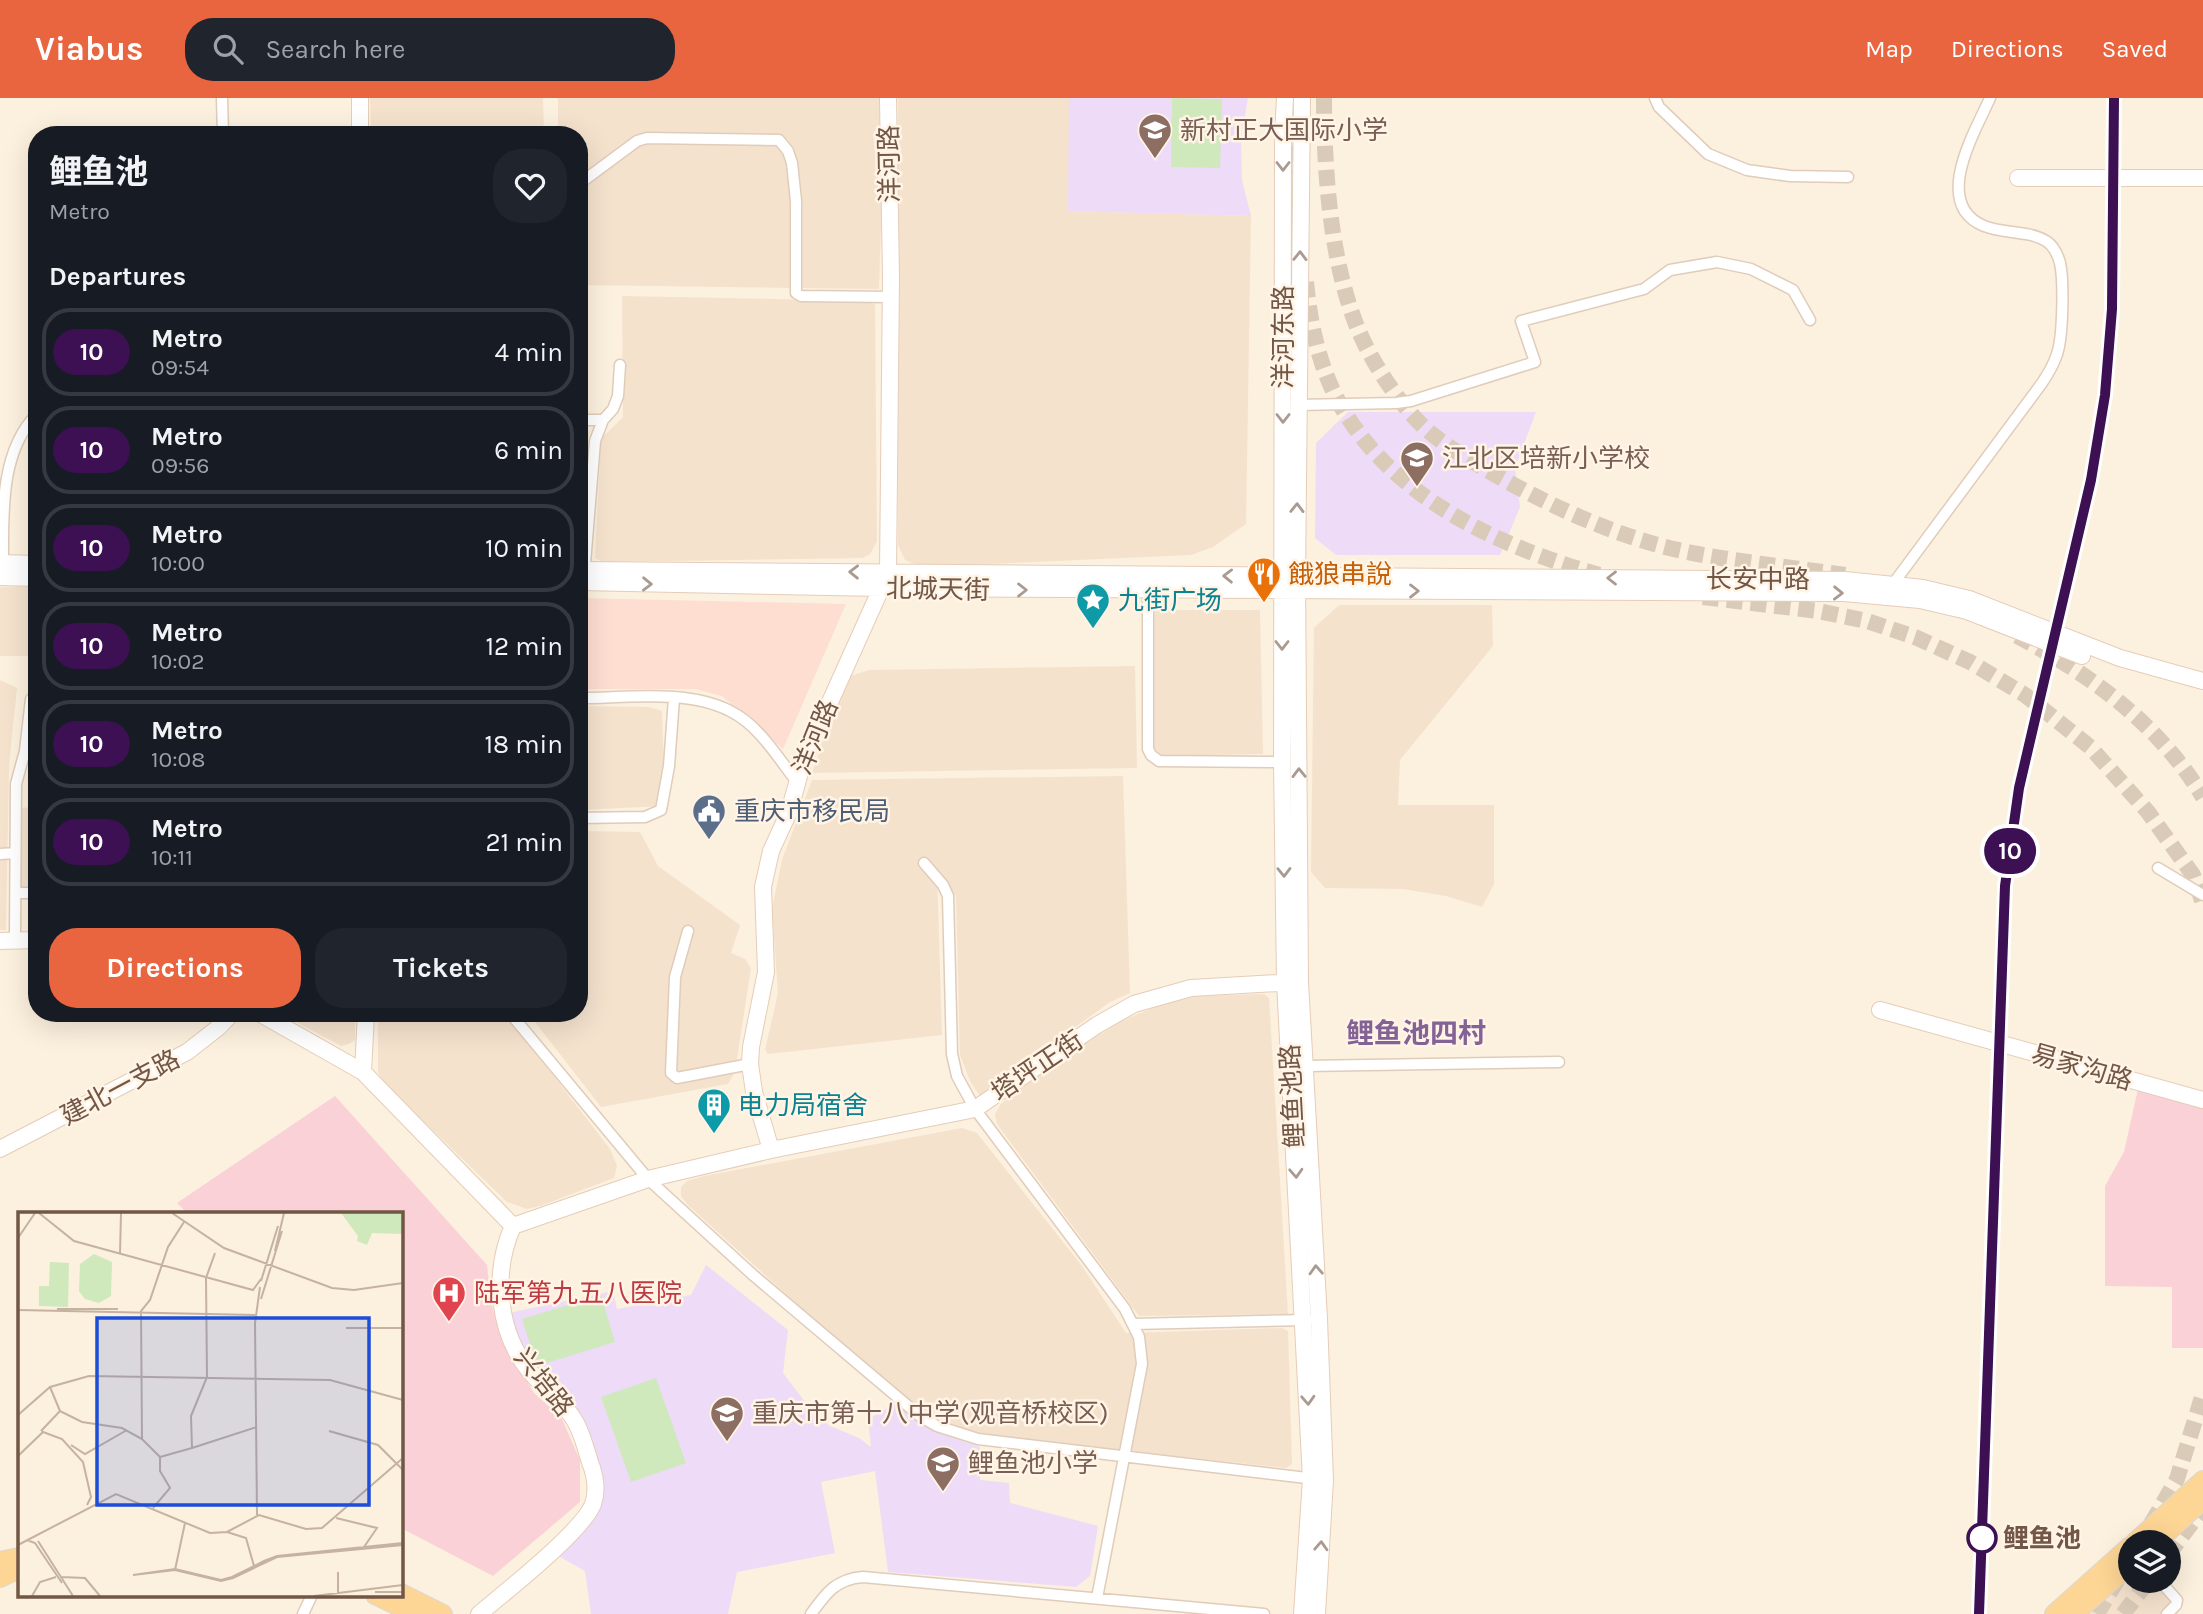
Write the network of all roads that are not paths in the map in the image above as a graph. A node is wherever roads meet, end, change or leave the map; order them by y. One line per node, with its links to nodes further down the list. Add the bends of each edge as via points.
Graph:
1 (222, 98): 8 (street)
2 (360, 98): 9 (main road)
3 (888, 98): 14 (main road, 洋河路)
4 (1283, 98): 28 (main road, 洋河东路, one-way to 28)
5 (1302, 98): 17 (main road, 洋河东路, one-way to 5)
6 (1655, 98): 11 (street, via 1708,154 1747,170)
7 (1990, 98): 29 (street, via 1958,176 1959,197 1968,214 1986,227 2038,237 2055,250 2062,271 2057,354 2042,383)
8 (223, 126)
9 (360, 126)
10 (588, 177): 14 (street, via 647,138 779,141 792,163 796,293)
11 (1848, 177)
12 (2018, 178): 13 (main road)
13 (2203, 178)
14 (891, 297): 26 (main road, 洋河路)
15 (1810, 320): 17 (street, via 1793,290 1751,269 1717,262 1670,270 1644,289 1521,321 1535,362 1412,401)
16 (620, 365): 19 (street, via 618,396)
17 (1298, 405): 28 (main road, 洋河东路, one-way to 17)
18 (588, 419): 19 (street)
19 (603, 420): 21 (street, via 594,441)
20 (28, 422): 23 (street, via 10,452 3,478)
21 (588, 503)
22 (28, 565): 23 (main road)
23 (1, 568): 24 (main road)
24 (28, 576)
25 (588, 576): 26 (main road, 北城天街)
26 (885, 581): 27 (main road, 北城天街); 36 (main road, 洋河路)
27 (1148, 583): 28 (main road, 北城天街); 35 (street, via 1151,755 1159,761)
28 (1289, 584): 29 (main road, 长安中路); 35 (main road, 鲤鱼池路, one-way to 35); 48 (main road, 鲤鱼池路, one-way to 28)
29 (1889, 590): 30 (main road, 长安中路, via 1969,599 2120,659); 31 (main road, 长安中路, via 1967,611 2119,669)
30 (2203, 681)
31 (2203, 691)
32 (588, 698): 33 (street)
33 (674, 698): 36 (street, via 695,699 730,711 771,748); 37 (street, via 661,810 645,817)
34 (28, 729): 38 (street, via 16,784)
35 (1282, 762): 48 (main road, 鲤鱼池路, one-way to 48)
36 (797, 782): 55 (main road, 洋河路, via 763,887 766,972)
37 (588, 818)
38 (15, 853): 39 (street); 42 (street)
39 (0, 854)
40 (924, 863): 59 (street, via 948,896 952,1054 957,1076)
41 (2158, 868): 44 (street)
42 (16, 893): 43 (street); 47 (street)
43 (28, 893)
44 (2203, 895)
45 (688, 931): 55 (street, via 675,977 671,1073 677,1078)
46 (28, 940): 47 (main road)
47 (8, 941)
48 (1293, 982): 56 (main road, 鲤鱼池路); 59 (main road, 塔坪正街, via 1191,988 1134,1004); 64 (main road, 鲤鱼池路, one-way to 64)
49 (1880, 1010): 58 (main road, 易家沟路)
50 (224, 1022): 60 (main road, 建北一支路, via 187,1052)
51 (275, 1022): 57 (main road)
52 (366, 1022): 57 (main road)
53 (518, 1022): 62 (street)
54 (1559, 1062): 56 (street)
55 (750, 1064): 61 (main road, 洋河路)
56 (1305, 1066): 64 (main road, 鲤鱼池路, one-way to 56)
57 (363, 1072): 63 (main road)
58 (2203, 1101)
59 (975, 1109): 61 (main road, 塔坪正街); 65 (street)
60 (0, 1149)
61 (771, 1150): 62 (main road)
62 (648, 1178): 63 (main road); 66 (street, via 753,1275 921,1417 978,1439)
63 (513, 1226): 86 (main road, 兴培路, via 504,1246 500,1289 509,1337 532,1375 574,1419 596,1491 593,1504 575,1529)
64 (1311, 1320): 65 (street); 67 (main road, 鲤鱼池路)
65 (1133, 1324): 66 (street, via 1142,1364)
66 (1126, 1458): 67 (street); 82 (street)
67 (1318, 1480): 89 (main road, 鲤鱼池路); 90 (main road, 鲤鱼池路, one-way to 67)
68 (2203, 1480): 70 (main road)
69 (2203, 1500): 71 (main road)
70 (2148, 1530)
71 (2170, 1530)
72 (18, 1557): 74 (main road)
73 (2118, 1557): 91 (main road)
74 (0, 1561)
75 (18, 1570): 77 (main road)
76 (2118, 1576): 92 (main road)
77 (0, 1578)
78 (2171, 1593): 93 (street, via 2177,1600)
79 (402, 1594): 85 (main road)
80 (312, 1596): 83 (street)
81 (376, 1596): 84 (main road)
82 (1097, 1598): 87 (street, via 863,1577 839,1582); 88 (street)
83 (303, 1614)
84 (414, 1614)
85 (443, 1614)
86 (479, 1614)
87 (811, 1614)
88 (1264, 1614)
89 (1302, 1614)
90 (1317, 1614)
91 (2054, 1614)
92 (2074, 1614)
93 (2167, 1614)

